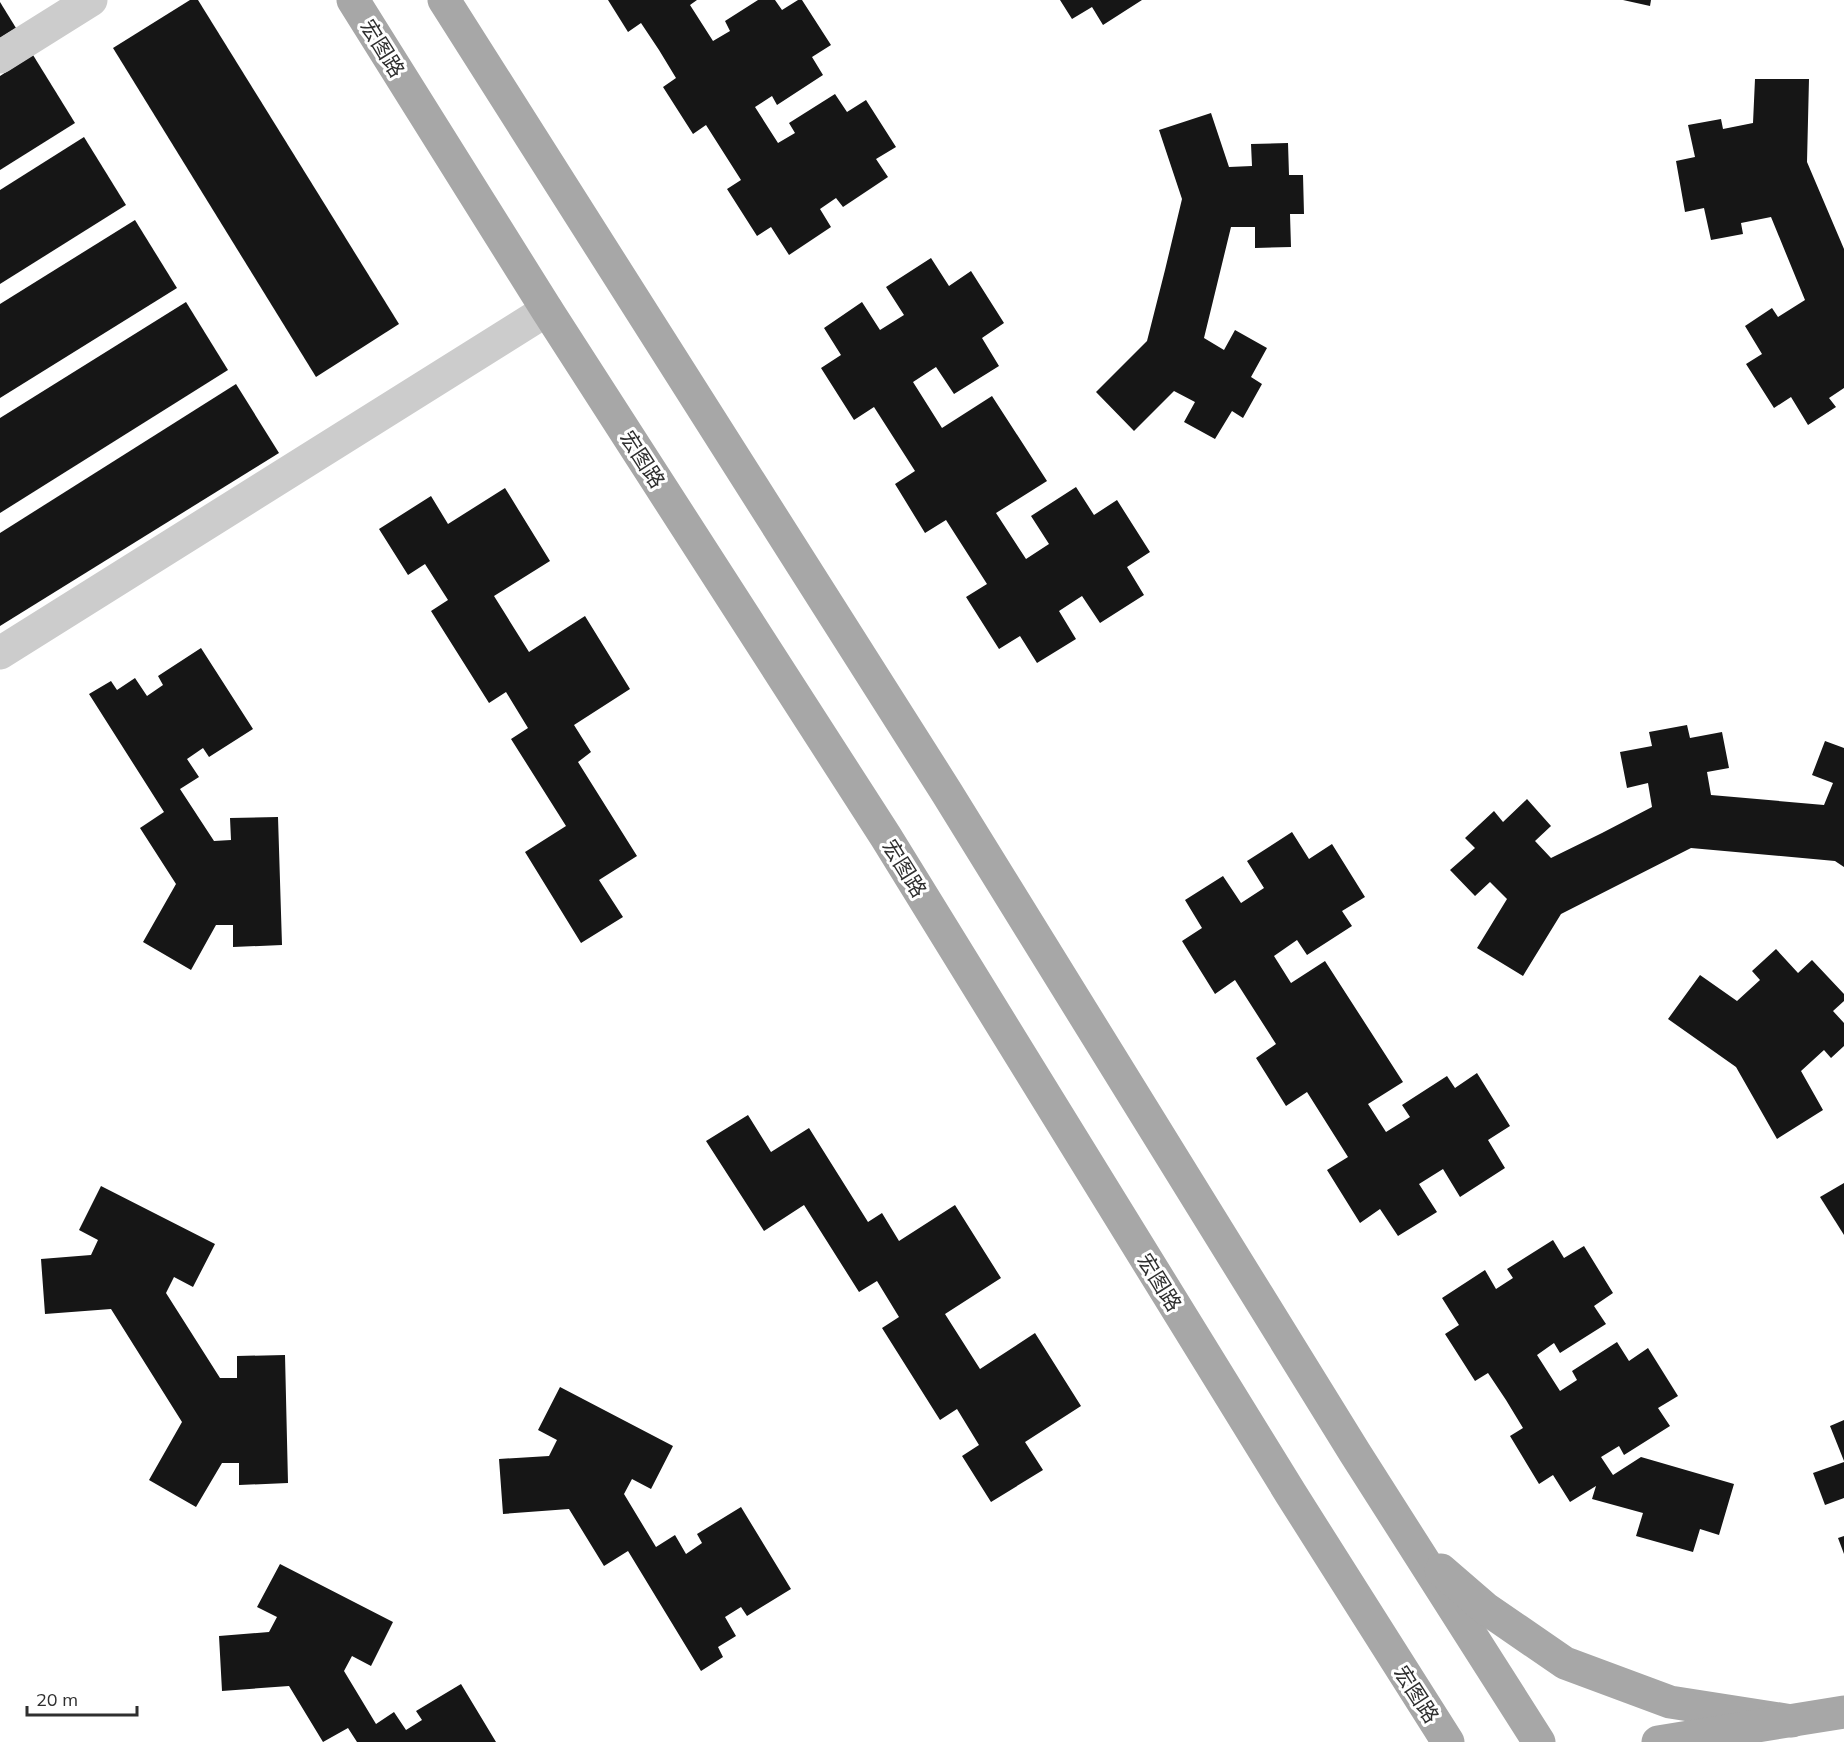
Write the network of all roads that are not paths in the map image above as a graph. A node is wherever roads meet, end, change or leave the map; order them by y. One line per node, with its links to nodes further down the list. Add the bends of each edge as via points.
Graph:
1 (90, 0): 4 (street)
2 (353, 0): 5 (main road, 宏图路)
3 (444, 0): 7 (main road, via 940,783)
4 (0, 57)
5 (547, 310): 6 (street); 10 (main road, 宏图路, via 886,837)
6 (0, 653)
7 (1415, 1548): 9 (main road, via 1485,1608 1565,1663 1670,1702); 11 (main road)
8 (1844, 1712): 9 (main road)
9 (1792, 1721): 12 (main road)
10 (1448, 1742)
11 (1539, 1742)
12 (1658, 1742)

